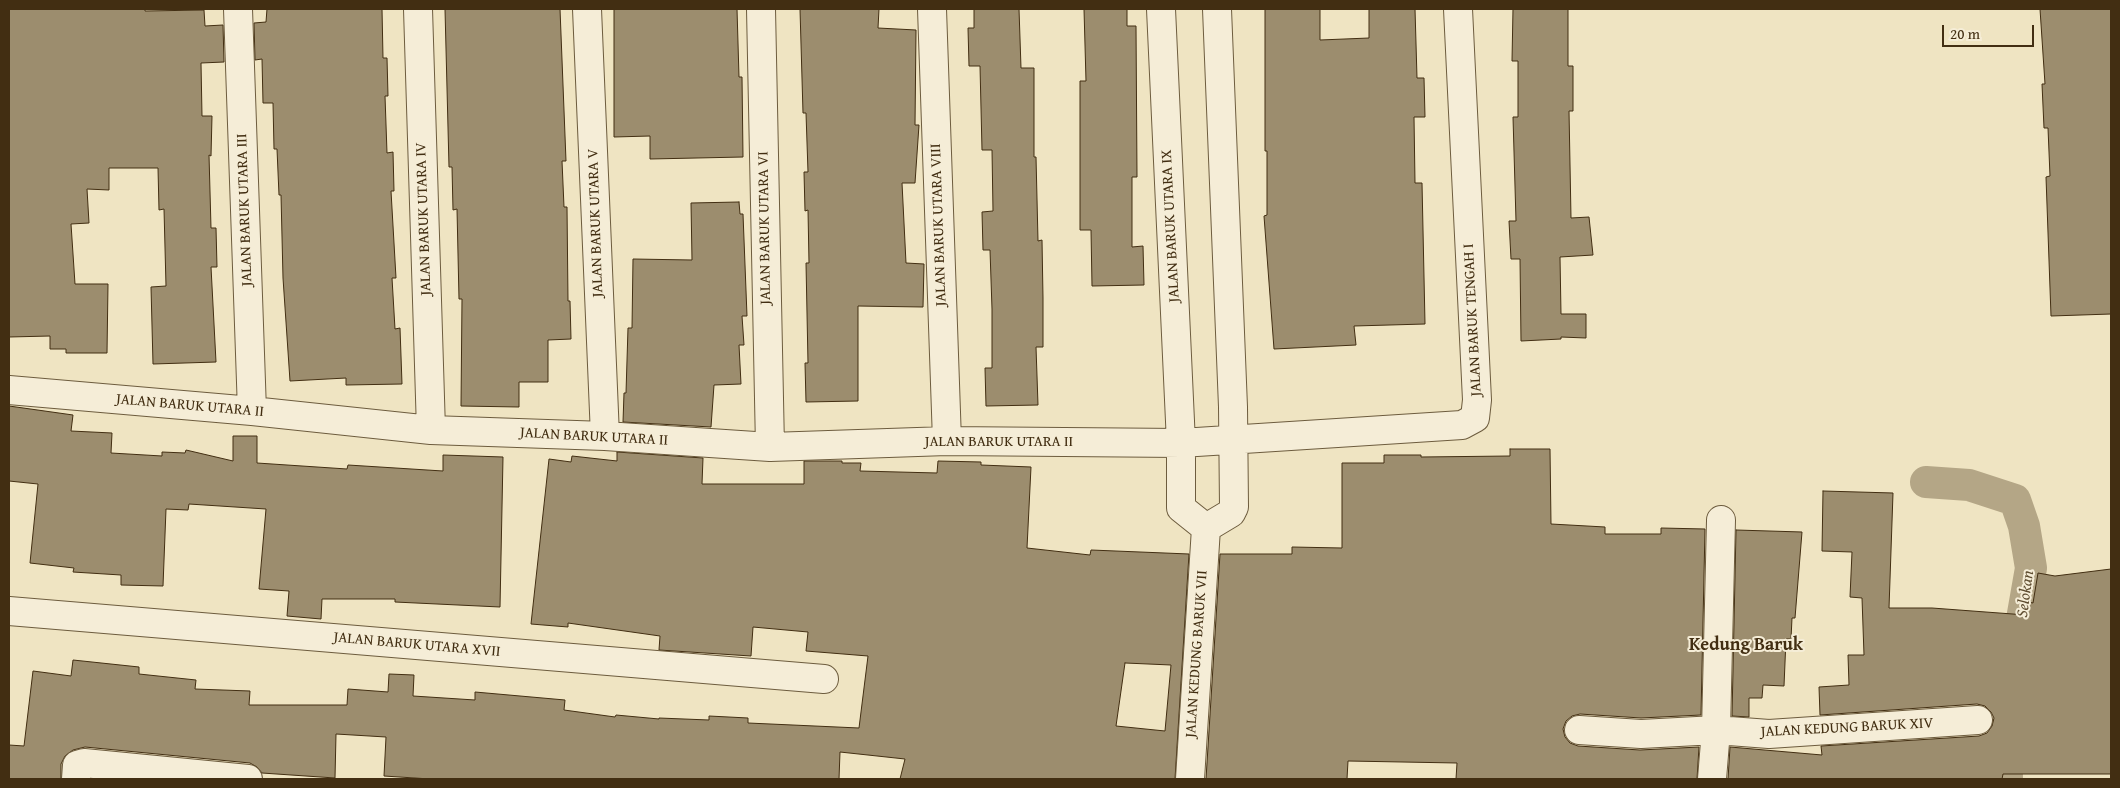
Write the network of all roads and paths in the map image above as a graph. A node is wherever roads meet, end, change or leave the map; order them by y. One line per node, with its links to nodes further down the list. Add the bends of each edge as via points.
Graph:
1 (238, 9): 10 (street, JALAN BARUK UTARA III)
2 (418, 9): 11 (street, JALAN BARUK UTARA IV)
3 (587, 9): 12 (street, JALAN BARUK UTARA V)
4 (761, 9): 16 (street, JALAN BARUK UTARA VI)
5 (932, 9): 13 (street, JALAN BARUK UTARA VIII)
6 (1161, 9): 15 (street, JALAN BARUK UTARA IX)
7 (1217, 9): 14 (street)
8 (1458, 9): 14 (street, JALAN BARUK TENGAH I, via 1477,390 1475,418 1462,425)
9 (9, 390): 10 (street, JALAN BARUK UTARA II)
10 (252, 411): 11 (street, JALAN BARUK UTARA II)
11 (431, 430): 12 (street, JALAN BARUK UTARA II)
12 (605, 436): 16 (street, JALAN BARUK UTARA II)
13 (947, 441): 15 (street, JALAN BARUK UTARA II); 16 (street, JALAN BARUK UTARA II)
14 (1234, 441): 15 (street, JALAN BARUK UTARA II); 18 (street, via 1234,511)
15 (1181, 443): 18 (street, via 1181,508)
16 (770, 446)
17 (1721, 520): 23 (street)
18 (1206, 528): 26 (street, JALAN KEDUNG BARUK VII)
19 (9, 611): 20 (street, JALAN BARUK UTARA XVII)
20 (824, 680)
21 (1978, 720): 23 (street, JALAN KEDUNG BARUK XIV, via 1769,734)
22 (1579, 730): 23 (street, JALAN KEDUNG BARUK XIV, via 1641,734)
23 (1716, 730): 27 (street)
24 (80, 771): 25 (street)
25 (248, 779)
26 (1190, 779)
27 (1712, 779)

